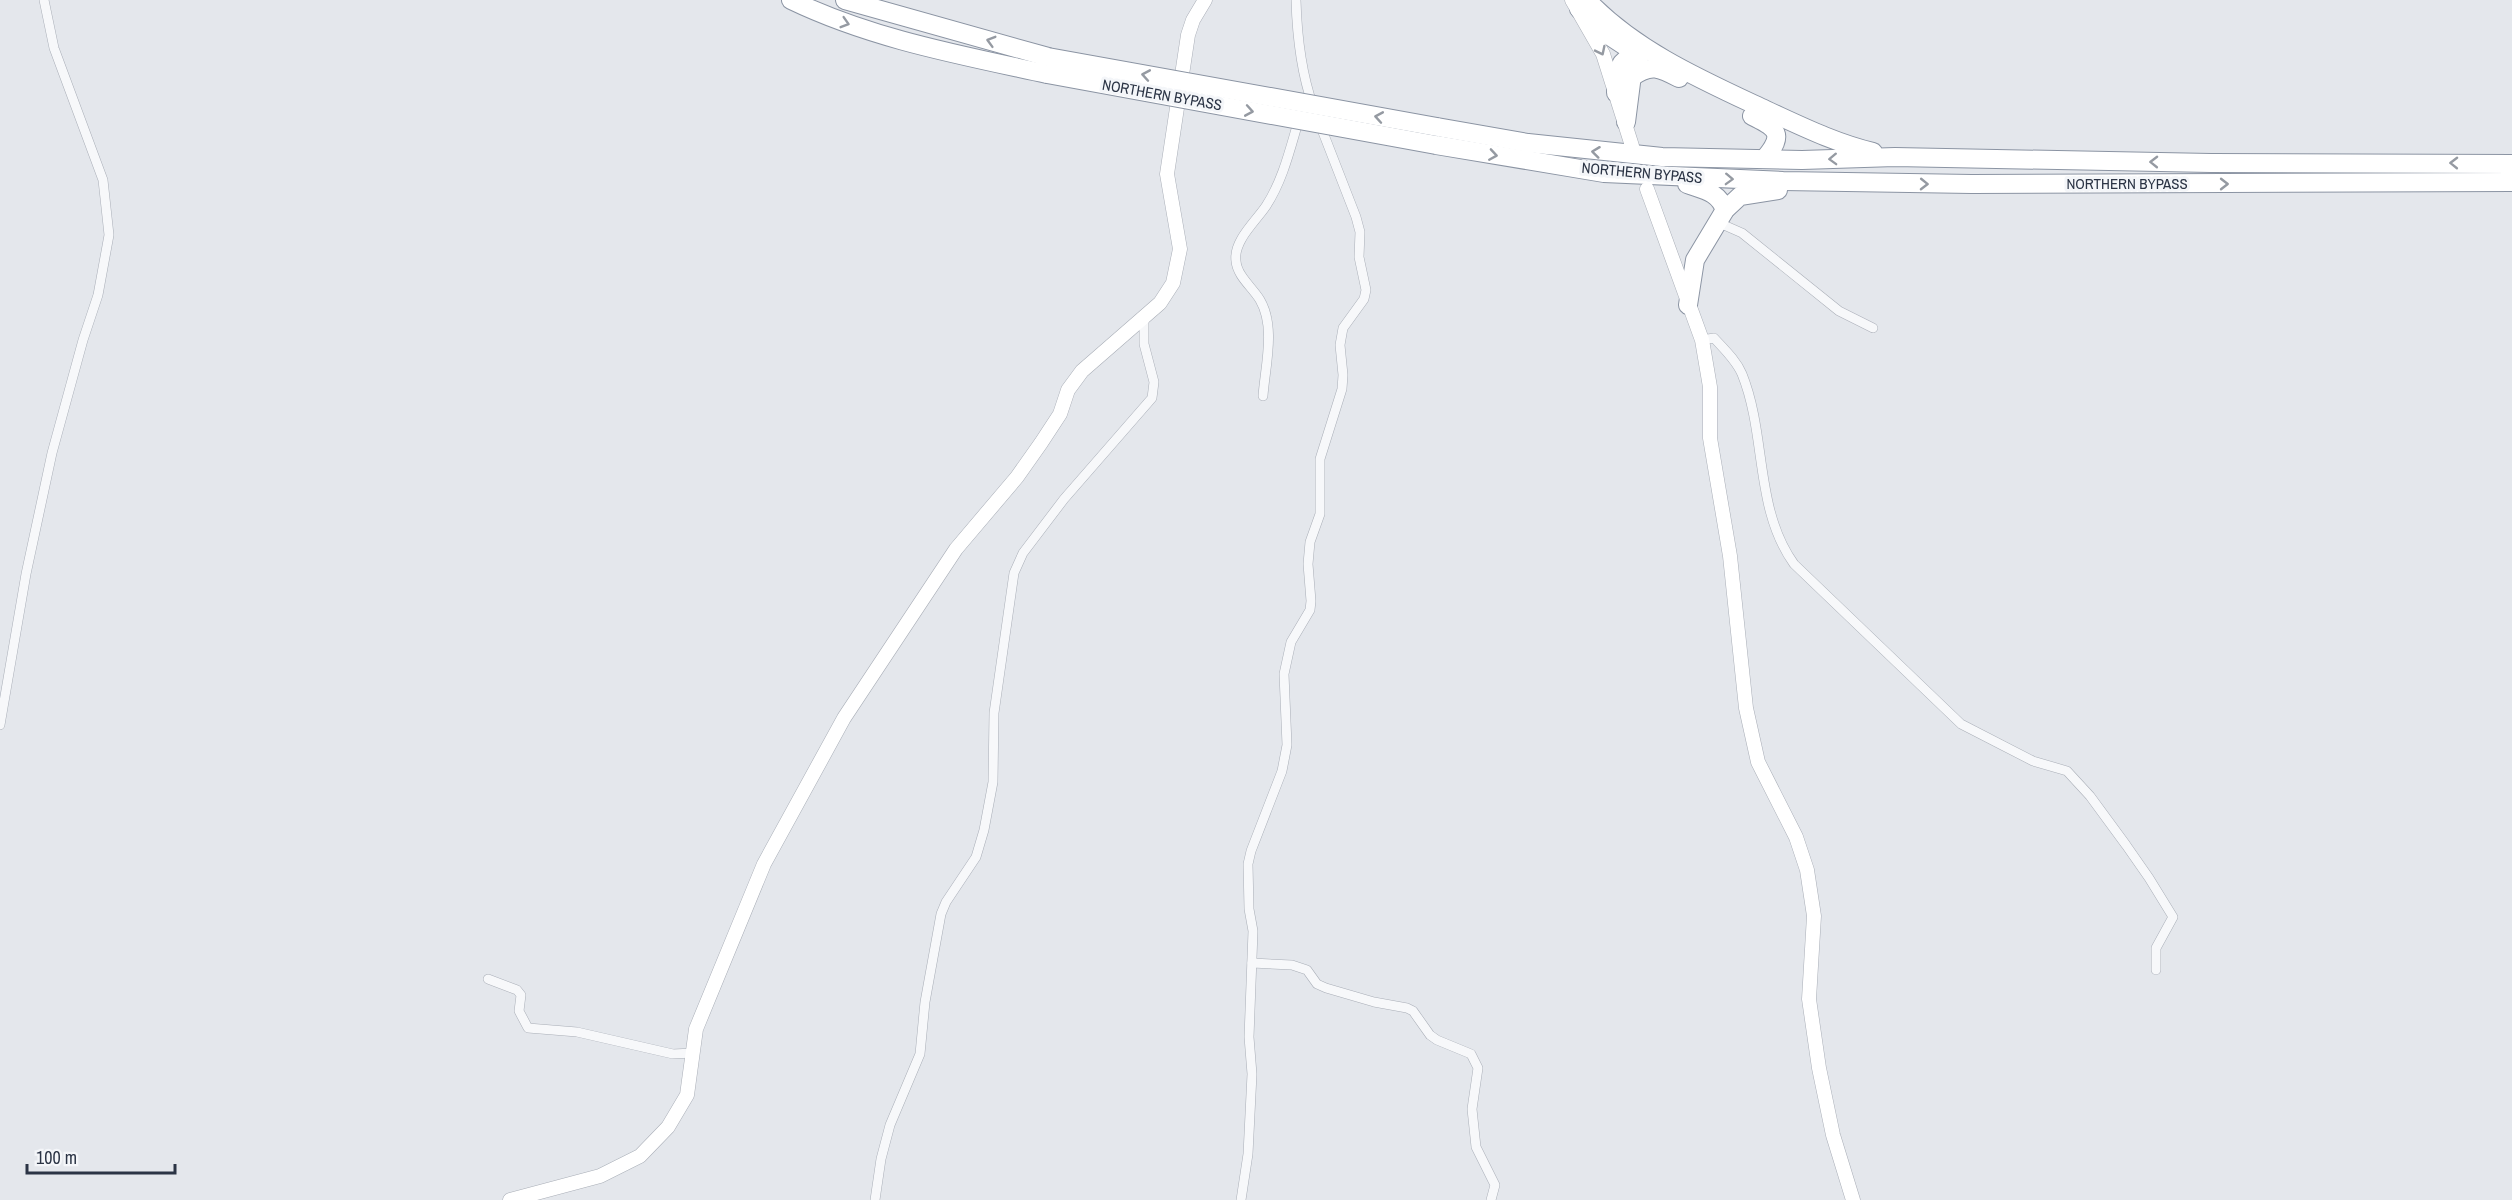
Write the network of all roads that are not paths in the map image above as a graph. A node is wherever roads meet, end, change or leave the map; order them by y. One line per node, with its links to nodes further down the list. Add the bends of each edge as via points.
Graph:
1 (44, 0): 30 (street, via 54,48 103,180 109,235 98,295 51,453)
2 (791, 0): 8 (highway, NORTHERN BYPASS, one-way to 8, via 831,19 916,45)
3 (845, 0): 8 (highway, NORTHERN BYPASS, one-way to 3)
4 (1205, 0): 26 (street, via 1188,35 1167,174 1178,235 1178,266 1173,283)
5 (1296, 0): 11 (street)
6 (1579, 2): 7 (highway); 12 (street, one-way to 12)
7 (1635, 44): 9 (highway); 10 (highway); 12 (highway, via 1617,73); 16 (highway, via 1821,135 1854,148)
8 (1047, 66): 14 (highway, NORTHERN BYPASS, bridge)
9 (1664, 70): 10 (highway, via 1644,69); 17 (highway, via 1772,126 1776,144)
10 (1632, 77): 13 (highway)
11 (1308, 91): 29 (street, via 1280,182 1247,231 1235,262 1261,301 1269,323); 31 (street, via 1356,217 1366,290 1343,328 1342,389 1320,459 1320,514 1310,542 1310,610 1292,642 1284,674 1287,745 1282,771 1248,864)
12 (1616, 93): 13 (street)
13 (1626, 122): 15 (street)
14 (1436, 136): 17 (highway, NORTHERN BYPASS, one-way to 14, via 1662,157); 19 (highway, NORTHERN BYPASS, one-way to 19, via 1604,172)
15 (1632, 146)
16 (1895, 157): 17 (highway, NORTHERN BYPASS, one-way to 17); 18 (highway, NORTHERN BYPASS, one-way to 16)
17 (1765, 158)
18 (2512, 164)
19 (1671, 177): 21 (highway, NORTHERN BYPASS, one-way to 21); 23 (highway, via 1713,193 1721,201)
20 (2512, 182): 21 (highway, NORTHERN BYPASS, one-way to 20)
21 (1856, 183): 23 (highway, via 1740,196)
22 (1647, 189): 24 (street)
23 (1721, 216): 24 (highway); 27 (street, via 1839,311)
24 (1683, 269): 25 (highway)
25 (1688, 305): 28 (street)
26 (1144, 319): 34 (street, via 1082,371 1041,443 957,549 844,718 764,864 696,1029); 36 (street, via 1144,344 1154,382 1152,398 1064,499 1023,553 1014,573 994,712 993,782 984,830 976,857 941,914 920,1054 890,1125)
27 (1873, 328)
28 (1702, 340): 32 (street, via 1713,338 1741,373 1754,416 1772,523 1782,548 1961,724 2032,761 2067,771 2090,796 2150,878 2173,917 2156,948); 39 (street, via 1710,387 1710,438 1730,556 1746,708 1758,762 1796,837 1807,870 1814,916 1809,999 1831,1124)
29 (1263, 396)
30 (0, 725)
31 (1252, 963): 37 (street, via 1252,1090); 38 (street, via 1292,965 1307,970 1317,984 1326,988 1407,1008 1430,1035 1471,1054 1478,1068 1472,1109 1476,1147 1495,1185)
32 (2156, 970)
33 (488, 978): 34 (street, via 521,994 519,1011 528,1028 577,1032 673,1054)
34 (693, 1053): 35 (street, via 687,1095 668,1127 640,1156 592,1179)
35 (510, 1200)
36 (875, 1200)
37 (1241, 1200)
38 (1491, 1200)
39 (1853, 1200)

